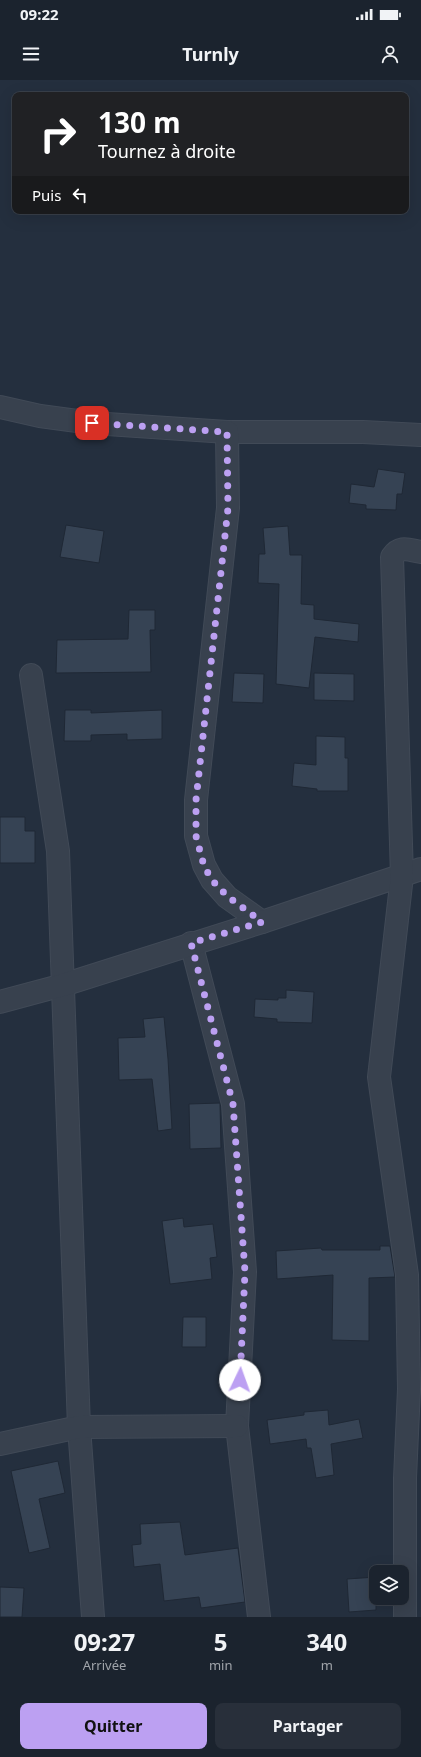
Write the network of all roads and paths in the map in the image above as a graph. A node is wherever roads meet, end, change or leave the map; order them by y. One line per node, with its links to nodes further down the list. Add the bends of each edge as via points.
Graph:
1 (0, 407): 2 (street, via 40,416 92,423)
2 (227, 432): 3 (street, via 363,432); 7 (street, via 228,508 196,800 196,836 204,866 212,880 227,896)
3 (421, 435)
4 (421, 552): 6 (street, via 403,548 396,551 392,557)
5 (31, 675): 9 (street, via 58,851)
6 (412, 872): 7 (street); 16 (street, via 379,1077 408,1275)
7 (262, 922): 8 (street)
8 (191, 943): 9 (street); 11 (street, via 233,1104 245,1272)
9 (63, 984): 10 (street); 12 (street)
10 (0, 1002)
11 (237, 1426): 12 (street); 15 (street)
12 (79, 1427): 13 (street); 14 (street)
13 (0, 1444)
14 (92, 1617)
15 (259, 1617)
16 (405, 1617)

